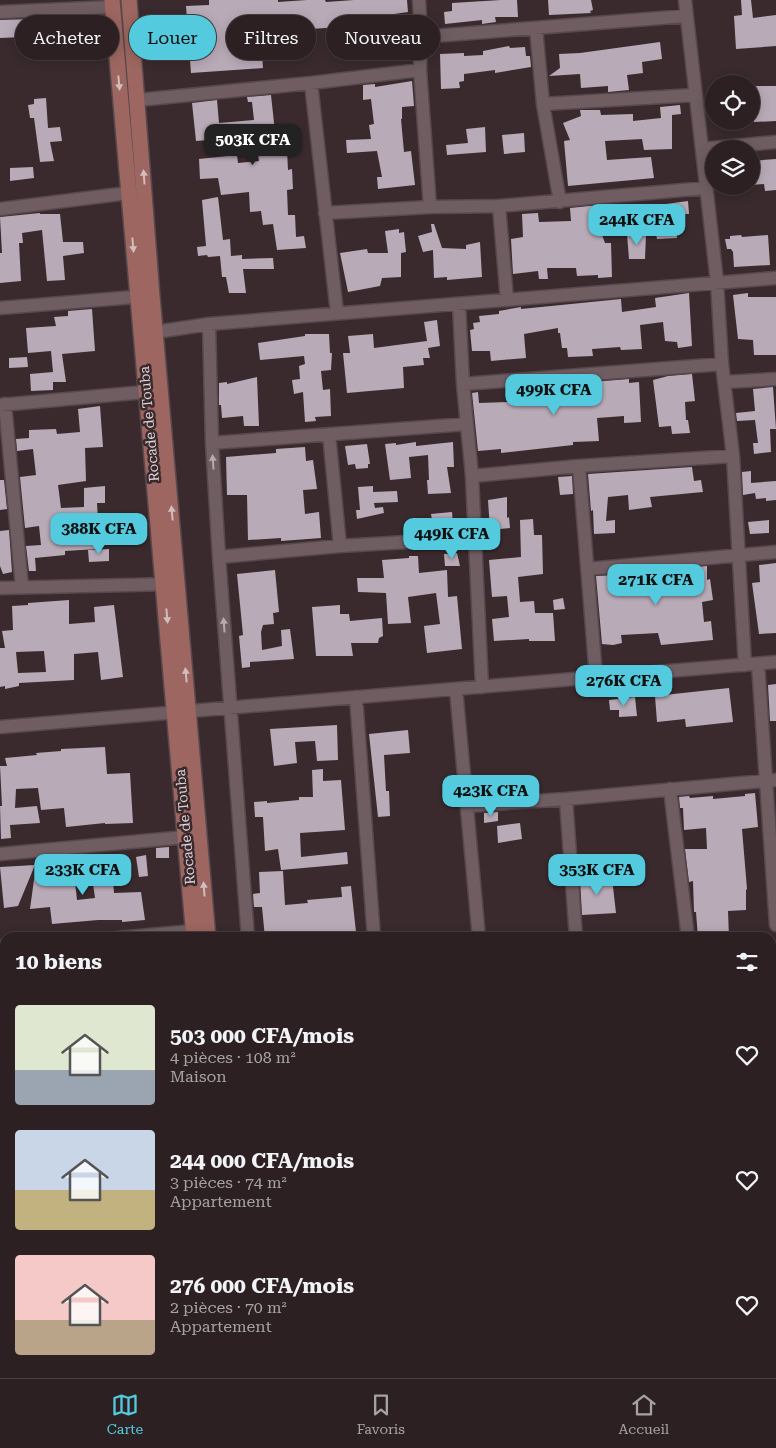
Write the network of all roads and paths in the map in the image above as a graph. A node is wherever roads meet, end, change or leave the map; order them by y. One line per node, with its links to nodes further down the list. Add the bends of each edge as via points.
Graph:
1 (129, 0): 14 (main road, Rocade de Touba)
2 (418, 0): 6 (street)
3 (685, 0): 7 (street)
4 (112, 4): 5 (street); 20 (main road, Rocade de Touba, one-way to 20)
5 (0, 12)
6 (419, 15)
7 (686, 16): 8 (street); 13 (street)
8 (536, 28): 9 (street); 15 (street)
9 (440, 36)
10 (420, 60): 11 (street)
11 (420, 70): 12 (street); 24 (street)
12 (311, 83): 14 (street); 26 (street)
13 (695, 95): 15 (street); 17 (street)
14 (138, 100): 29 (main road, Rocade de Touba, one-way to 14)
15 (543, 104): 22 (street)
16 (776, 142): 17 (street)
17 (702, 149): 18 (street)
18 (705, 178)
19 (705, 188): 22 (street)
20 (128, 193): 25 (street); 29 (main road, Rocade de Touba, one-way to 29)
21 (707, 195): 28 (street)
22 (560, 202): 23 (street)
23 (499, 206): 24 (street); 30 (street)
24 (430, 207): 26 (street)
25 (0, 209)
26 (325, 213): 33 (street)
27 (776, 278): 28 (street)
28 (717, 282): 30 (street); 36 (street)
29 (145, 296): 32 (street); 35 (main road, Rocade de Touba); 40 (main road, Rocade de Touba)
30 (507, 300): 31 (street)
31 (459, 304): 33 (street); 39 (street)
32 (0, 308)
33 (337, 313): 34 (street)
34 (209, 324): 35 (street); 44 (street)
35 (156, 332): 55 (main road, Rocade de Touba, one-way to 35)
36 (722, 364): 38 (street); 39 (street)
37 (776, 379): 38 (street)
38 (724, 382): 45 (street)
39 (463, 384): 42 (street)
40 (145, 392): 41 (street); 55 (main road, Rocade de Touba)
41 (2, 404): 46 (street)
42 (467, 424): 43 (street); 48 (street)
43 (329, 434): 44 (street); 50 (street)
44 (212, 443): 53 (street, one-way to 44)
45 (733, 456): 47 (street); 52 (street)
46 (5, 461): 56 (street)
47 (579, 466): 48 (street); 54 (street)
48 (472, 476): 49 (street)
49 (474, 538): 50 (street); 61 (street)
50 (340, 546): 53 (street)
51 (776, 552): 52 (street)
52 (739, 555): 54 (street); 59 (street)
53 (219, 557): 64 (street, one-way to 53)
54 (587, 569): 60 (street)
55 (171, 584): 56 (street); 65 (main road, Rocade de Touba)
56 (22, 586): 57 (street)
57 (0, 588)
58 (776, 662): 59 (street)
59 (751, 664): 60 (street); 67 (street)
60 (596, 677): 61 (street)
61 (482, 686): 62 (street)
62 (456, 689): 63 (street); 70 (street)
63 (356, 697): 64 (street); 78 (street)
64 (230, 708): 65 (street); 77 (street)
65 (182, 712): 66 (street); 71 (main road, Rocade de Touba); 76 (main road, Rocade de Touba, one-way to 65)
66 (0, 727)
67 (771, 781): 68 (street); 73 (street)
68 (670, 788): 69 (street); 81 (street)
69 (566, 799): 70 (street); 80 (street)
70 (466, 806): 79 (street)
71 (186, 837): 72 (street); 75 (main road, Rocade de Touba)
72 (0, 854)
73 (774, 865): 74 (street)
74 (776, 925)
75 (194, 932)
76 (207, 932)
77 (248, 932)
78 (374, 932)
79 (478, 932)
80 (576, 932)
81 (687, 932)

